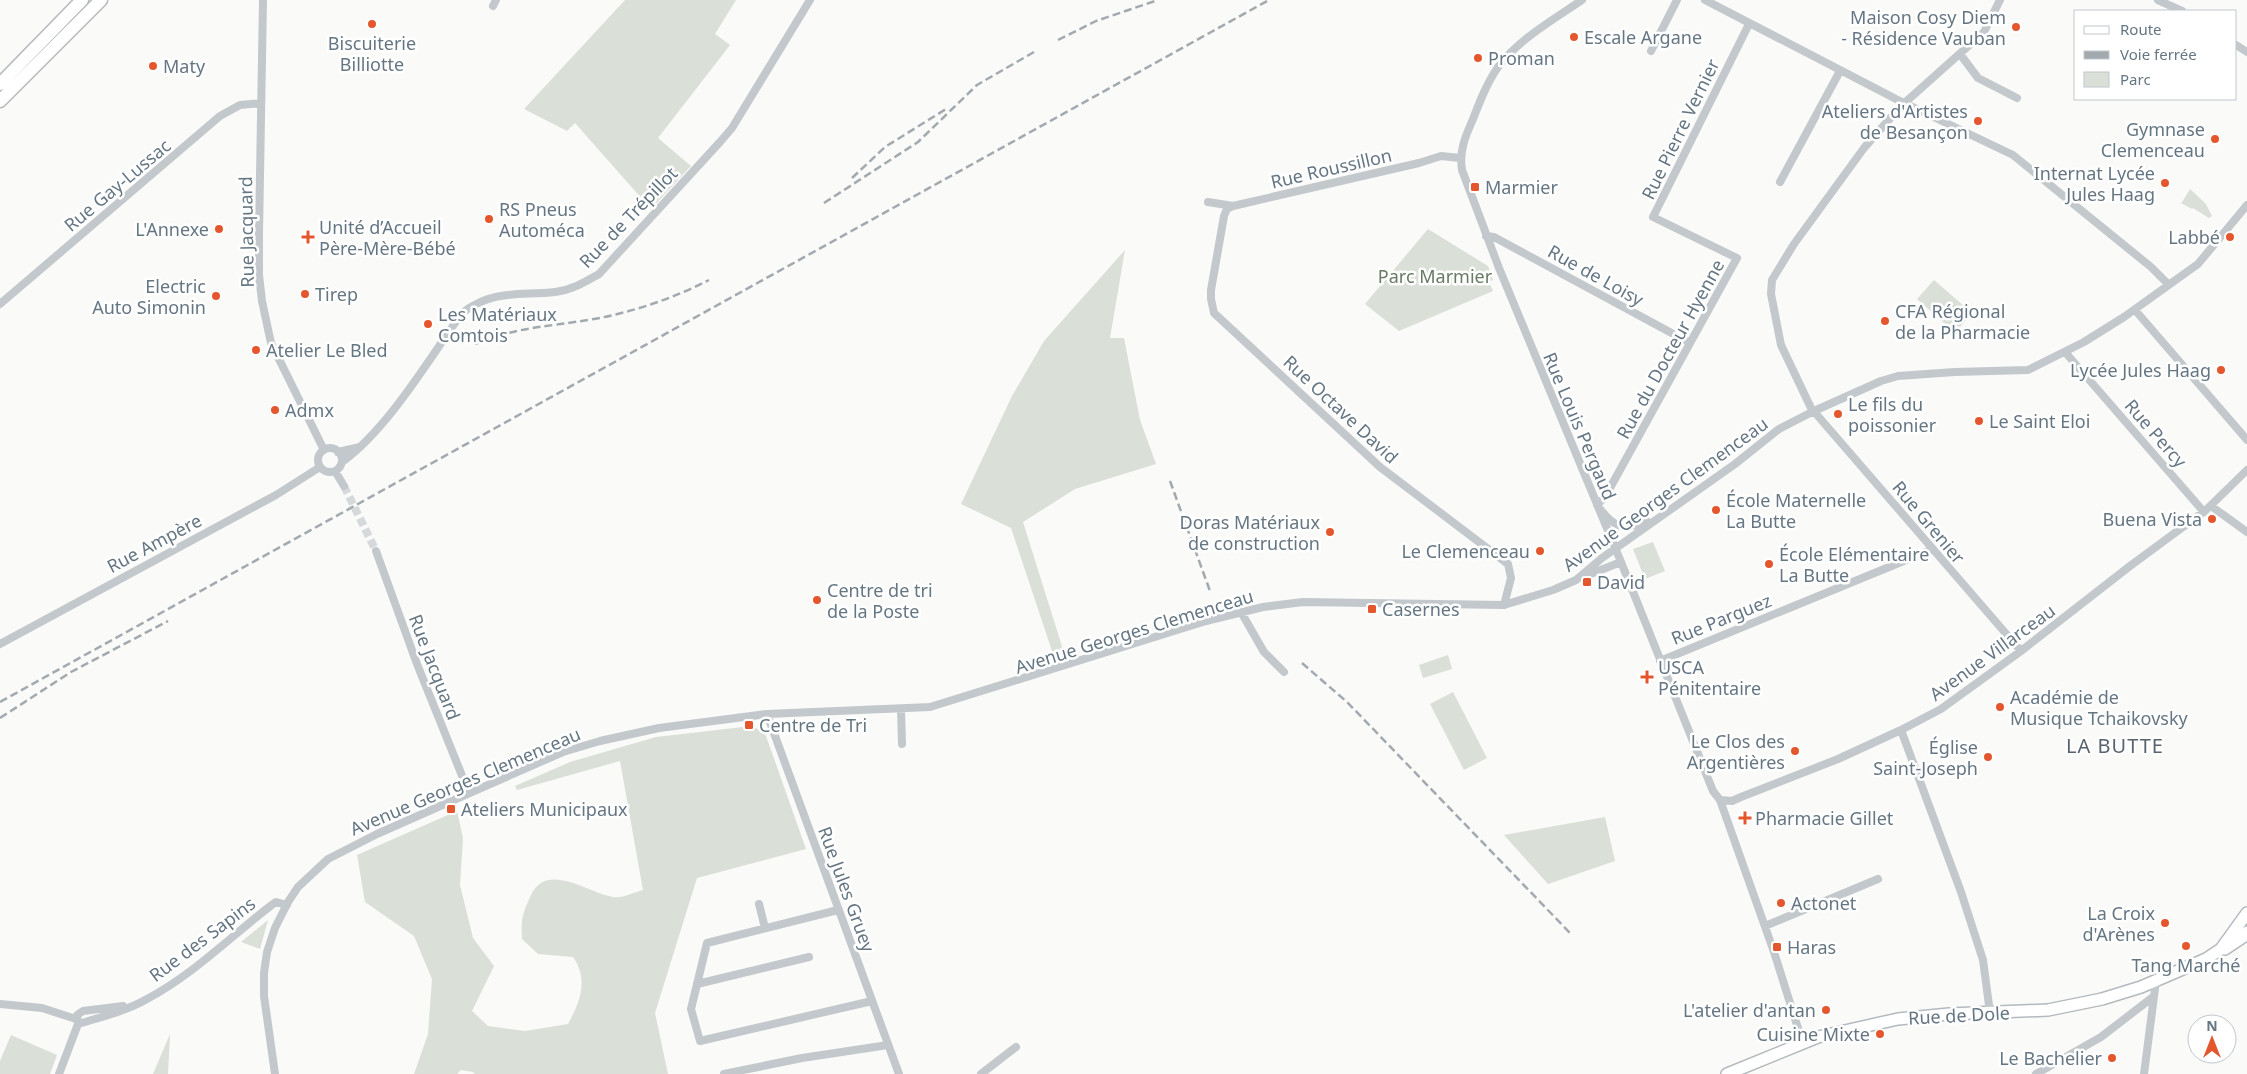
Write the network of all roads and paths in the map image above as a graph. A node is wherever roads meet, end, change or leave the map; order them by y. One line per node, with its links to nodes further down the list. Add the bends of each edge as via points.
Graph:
1 (82, 0): 15 (main road)
2 (101, 0): 17 (main road)
3 (263, 0): 19 (street, Rue Jacquard)
4 (810, 0): 34 (street, Rue de Trépillot, via 732,128 598,274 578,286 557,292 487,298 462,313 415,380)
5 (1582, 0): 20 (street, via 1517,47 1499,67 1481,99)
6 (1677, 0): 12 (street)
7 (1705, 0): 11 (street)
8 (2000, 0): 13 (street, Rue Grenier, via 1984,32)
9 (2158, 0): 10 (street)
10 (2180, 10)
11 (1749, 24): 14 (street); 26 (street, Rue Pierre Vernier, via 1653,217)
12 (1651, 51)
13 (1963, 52): 16 (street, via 1978,78); 18 (street, Rue Grenier)
14 (1840, 71): 18 (street); 21 (street)
15 (0, 84)
16 (2017, 98)
17 (0, 101)
18 (1906, 102): 27 (street, via 2013,155); 32 (street, Rue Grenier, via 1864,148 1794,244 1772,280 1774,318 1781,345)
19 (261, 103): 28 (street, Rue Gay-Lussac, via 240,105 220,116); 35 (street, Rue Jacquard, via 259,275 262,301 271,343)
20 (1460, 158): 24 (street, Rue Roussillon, via 1441,156); 25 (street, Rue Louis Pergaud, via 1465,182)
21 (1780, 182)
22 (1208, 202): 24 (street, Rue Roussillon)
23 (2247, 205): 27 (street, Avenue Georges Clemenceau, via 2198,264)
24 (1233, 206): 52 (street, Rue Octave David, via 1224,216 1211,290 1214,313 1383,470 1508,564 1511,578)
25 (1486, 236): 30 (street, Rue de Loisy, via 1494,236); 42 (street, Rue Louis Pergaud)
26 (1737, 258): 30 (street, Rue du Docteur Hyenne)
27 (2169, 285): 29 (street, Avenue Georges Clemenceau)
28 (0, 304)
29 (2135, 310): 31 (street, Avenue Georges Clemenceau); 33 (street)
30 (1690, 343): 42 (street, Rue du Docteur Hyenne, via 1605,497)
31 (2065, 352): 32 (street, Avenue Georges Clemenceau, via 2028,370 1898,376); 44 (street, Rue Percy)
32 (1814, 411): 45 (street, Avenue Georges Clemenceau, via 1779,429); 48 (street, Rue Grenier)
33 (2247, 440)
34 (360, 447): 36 (street); 37 (street, Rue de Trépillot)
35 (324, 450): 36 (street, via 332,448); 38 (street, via 319,456)
36 (338, 452): 37 (street)
37 (342, 462): 40 (street)
38 (320, 467): 40 (street, via 327,472); 54 (street, Rue Ampère, via 276,495)
39 (2247, 470): 43 (street, Avenue Villarceau)
40 (335, 471): 41 (street)
41 (344, 486)
42 (1597, 505): 45 (street, via 1608,520 1626,528); 47 (street, Rue Louis Pergaud)
43 (2211, 506): 44 (street, Avenue Villarceau); 46 (street)
44 (2204, 512): 55 (street, Avenue Villarceau)
45 (1654, 520): 47 (street, Avenue Georges Clemenceau)
46 (2247, 532)
47 (1616, 549): 50 (street, Rue Louis Pergaud); 51 (street, Avenue Georges Clemenceau)
48 (1933, 549): 55 (street, Rue Grenier); 56 (street, Rue Parguez)
49 (376, 551): 62 (street, Rue Jacquard)
50 (1621, 562): 51 (street); 56 (street, Rue Louis Pergaud)
51 (1576, 580): 52 (street, Avenue Georges Clemenceau)
52 (1504, 604): 53 (street, Avenue Georges Clemenceau, via 1303,602)
53 (1242, 612): 57 (street, via 1264,652); 58 (street, Avenue Georges Clemenceau, via 930,707)
54 (0, 644)
55 (2021, 651): 60 (street, Avenue Villarceau, via 1941,709)
56 (1660, 661): 63 (street, Rue Louis Pergaud, via 1713,791)
57 (1284, 672)
58 (901, 709): 59 (street, Avenue Georges Clemenceau); 61 (street)
59 (767, 714): 62 (street, Avenue Georges Clemenceau, via 659,728 600,741 563,752); 68 (street, Rue Jules Gruey)
60 (1901, 730): 63 (street, Avenue Villarceau, via 1741,798); 81 (street, via 1983,960)
61 (902, 744)
62 (469, 794): 67 (street, Avenue Georges Clemenceau, via 328,859 298,887)
63 (1720, 800): 70 (street, Rue Louis Pergaud)
64 (1878, 879): 70 (street)
65 (2247, 902): 75 (main road, Rue de Dole, via 2222,937)
66 (759, 904): 71 (street)
67 (286, 905): 82 (street, Rue des Sapins, via 273,904 178,981 136,1004); 87 (street, Avenue Georges Clemenceau, via 267,952 264,973)
68 (838, 910): 71 (street); 79 (street, Rue Jules Gruey)
69 (2247, 912): 73 (main road)
70 (1764, 926): 83 (street, Rue Louis Pergaud)
71 (765, 928): 77 (street, via 707,943)
72 (2247, 932): 73 (main road, Rue de Dole)
73 (2221, 950): 75 (main road, Rue de Dole)
74 (809, 957): 77 (street)
75 (2191, 964): 76 (main road, Rue de Dole)
76 (2156, 981): 78 (street); 81 (main road, Rue de Dole, via 2102,1000 2048,1010)
77 (697, 984): 79 (street, via 691,1009 700,1041)
78 (2154, 997): 92 (street, via 2101,1037); 93 (street)
79 (872, 1001): 84 (street, Rue Jules Gruey)
80 (0, 1004): 82 (street, via 42,1008)
81 (1990, 1013): 83 (main road, Rue de Dole, via 1898,1019 1818,1037)
82 (77, 1022): 86 (street)
83 (1803, 1044): 91 (main road, Rue de Dole)
84 (888, 1046): 88 (street, via 802,1058); 89 (street, Rue Jules Gruey)
85 (1016, 1047): 90 (street)
86 (59, 1074)
87 (275, 1074)
88 (724, 1074)
89 (899, 1074)
90 (981, 1074)
91 (1727, 1074)
92 (2036, 1074)
93 (2144, 1074)

